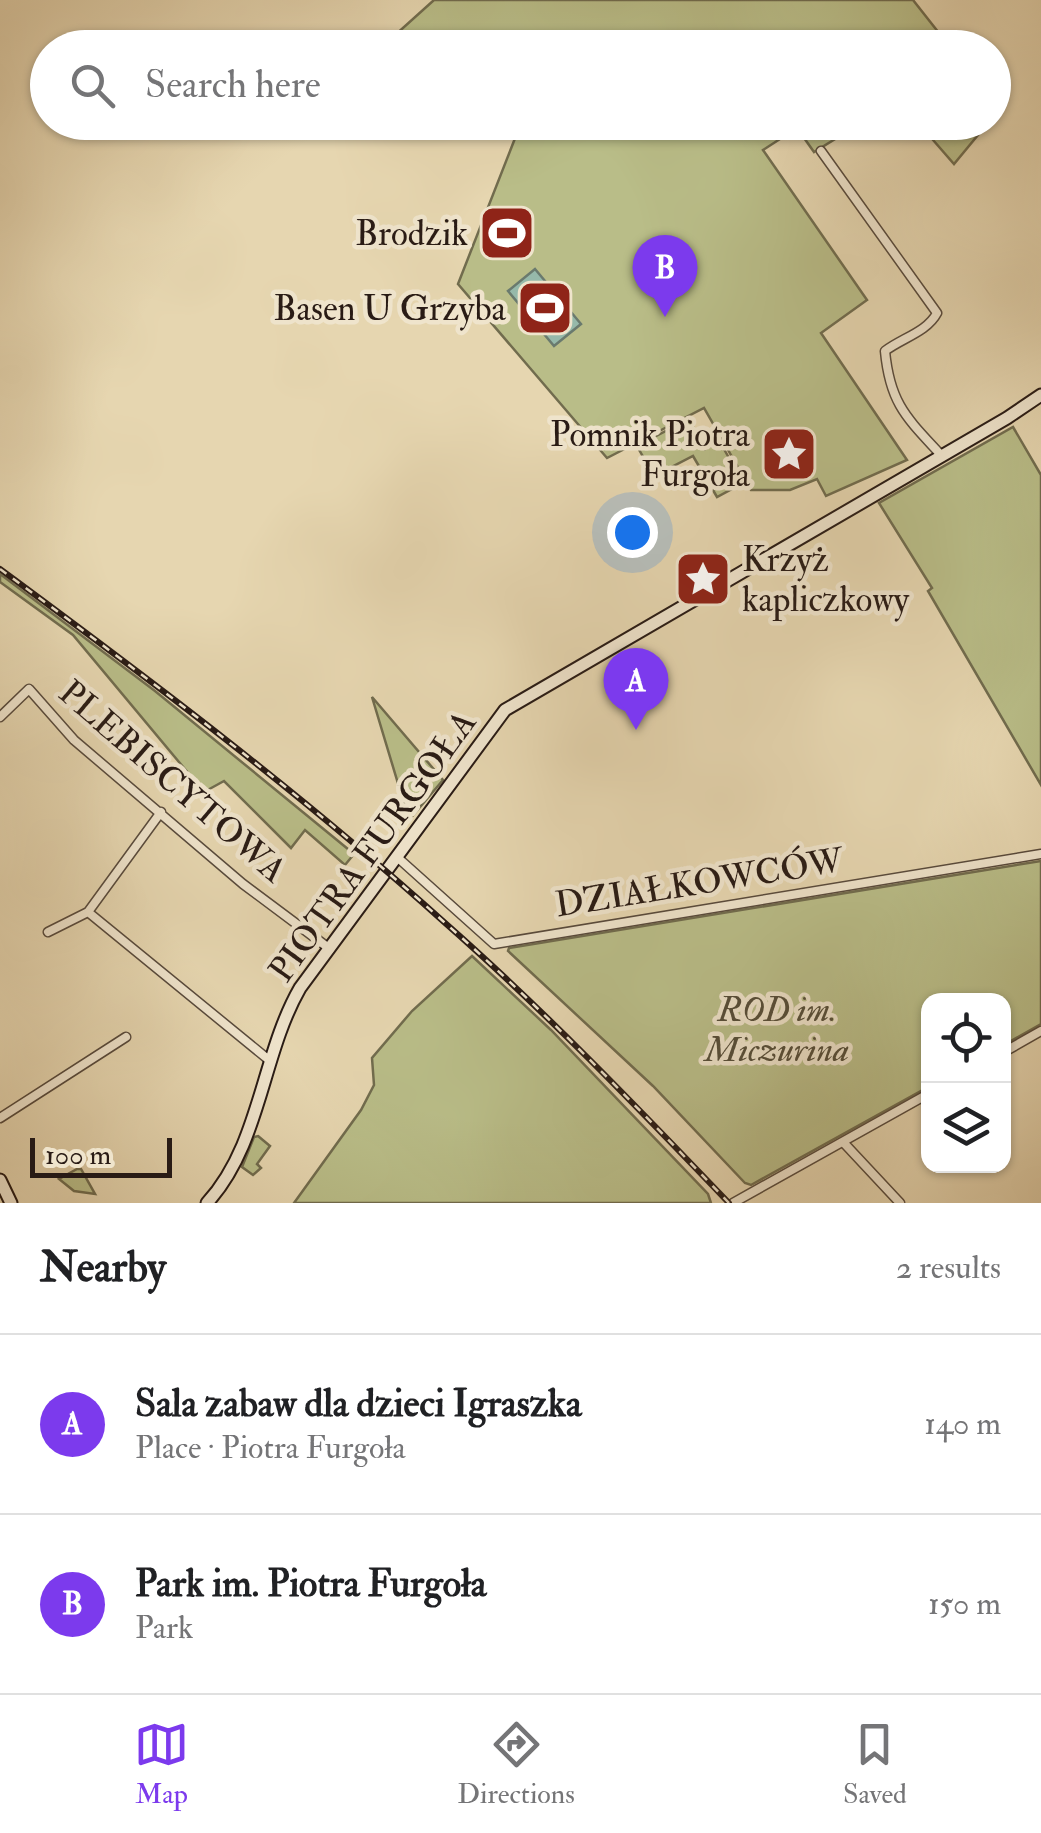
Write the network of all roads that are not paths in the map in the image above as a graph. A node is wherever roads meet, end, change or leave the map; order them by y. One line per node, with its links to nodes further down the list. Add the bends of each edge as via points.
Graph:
1 (821, 150): 3 (street, via 937,313 931,325 885,351 901,412)
2 (1041, 395): 3 (street, PIOTRA FURGOŁA)
3 (940, 455): 7 (street, PIOTRA FURGOŁA, via 518,700 488,730)
4 (0, 717): 5 (street, PLEBISCYTOWA, via 29,689 74,740)
5 (162, 812): 8 (street); 10 (street, PLEBISCYTOWA)
6 (1041, 854): 7 (street, DZIAŁKOWCÓW, via 494,944)
7 (396, 856): 10 (street, PIOTRA FURGOŁA)
8 (88, 912): 9 (street); 14 (street)
9 (48, 932)
10 (330, 948): 14 (street, PIOTRA FURGOŁA, via 286,1013)
11 (1041, 1030): 13 (street)
12 (126, 1037): 16 (street)
13 (1011, 1048)
14 (269, 1060): 20 (street, PIOTRA FURGOŁA, via 235,1164)
15 (921, 1098): 17 (street)
16 (0, 1118)
17 (843, 1142): 21 (street); 22 (street)
18 (0, 1180): 19 (street)
19 (12, 1203)
20 (207, 1203)
21 (733, 1203)
22 (900, 1203)

